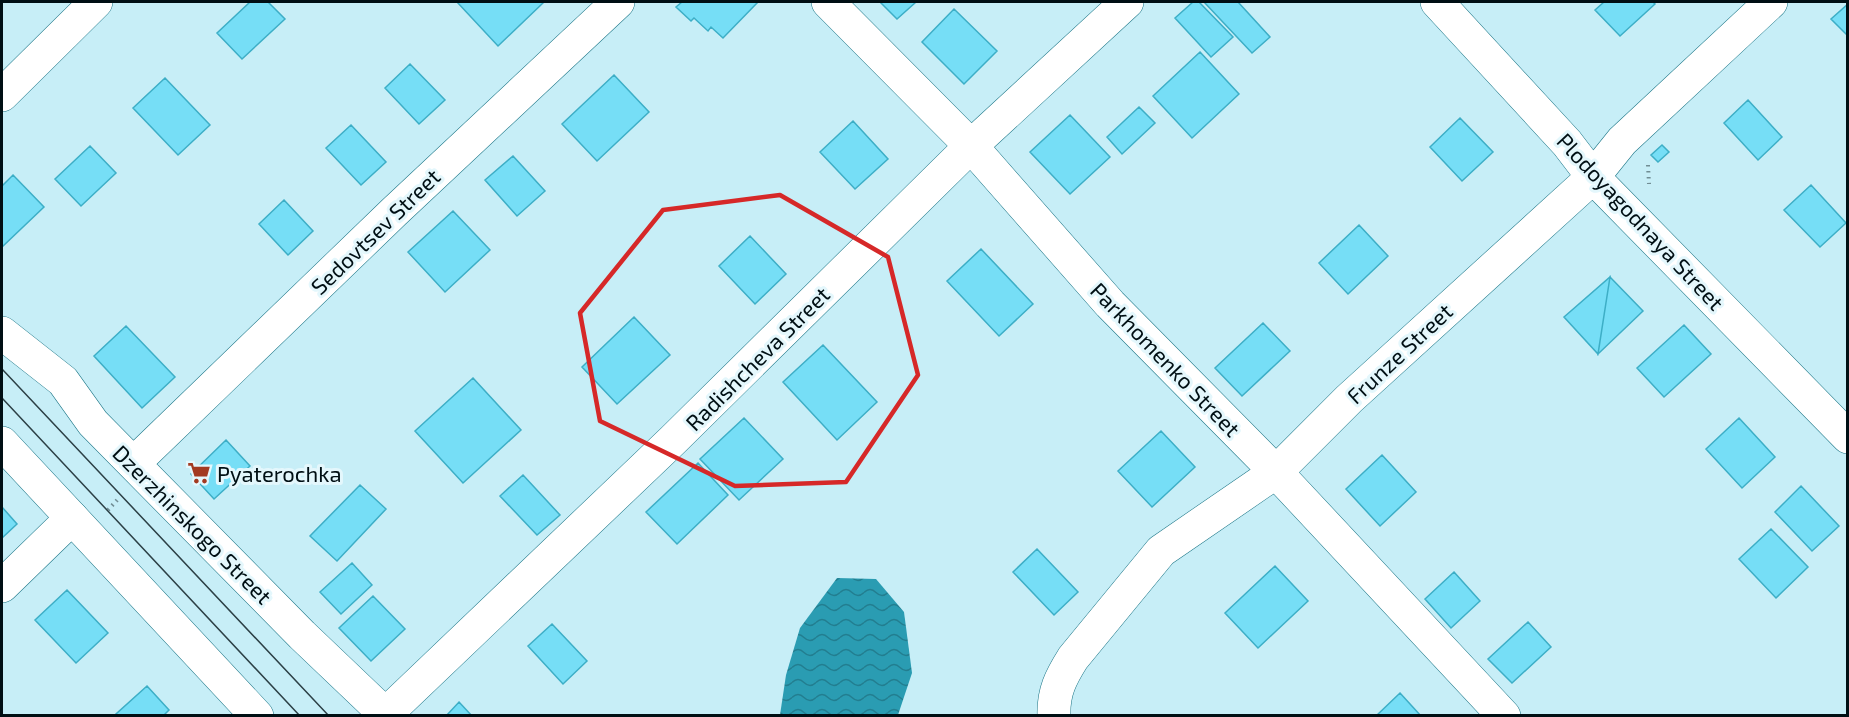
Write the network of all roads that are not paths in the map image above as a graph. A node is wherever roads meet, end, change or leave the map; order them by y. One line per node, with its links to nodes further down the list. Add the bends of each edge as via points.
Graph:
1 (96, 2): 7 (street)
2 (618, 2): 13 (street, Sedovtsev Street, via 386,220)
3 (828, 2): 8 (street, Parkhomenko Street)
4 (1127, 2): 8 (street, Radishcheva Street)
5 (1437, 2): 9 (street, Plodoyagodnaya Street, via 1567,143)
6 (1771, 2): 9 (street, Frunze Street, via 1622,141)
7 (2, 94)
8 (971, 146): 14 (street, Parkhomenko Street, via 1110,304); 17 (street, Radishcheva Street)
9 (1593, 177): 11 (street, Plodoyagodnaya Street); 14 (street, Frunze Street, via 1349,399)
10 (2, 333): 13 (street, Dzerzhinskogo Street, via 63,381 93,423)
11 (1848, 437)
12 (2, 443): 15 (street)
13 (138, 468): 17 (street, Dzerzhinskogo Street)
14 (1276, 472): 19 (street, Frunze Street, via 1161,550 1061,676 1053,697); 20 (street, Parkhomenko Street)
15 (79, 525): 16 (street); 18 (street)
16 (2, 586)
17 (386, 715)
18 (257, 716)
19 (1054, 716)
20 (1504, 716)

